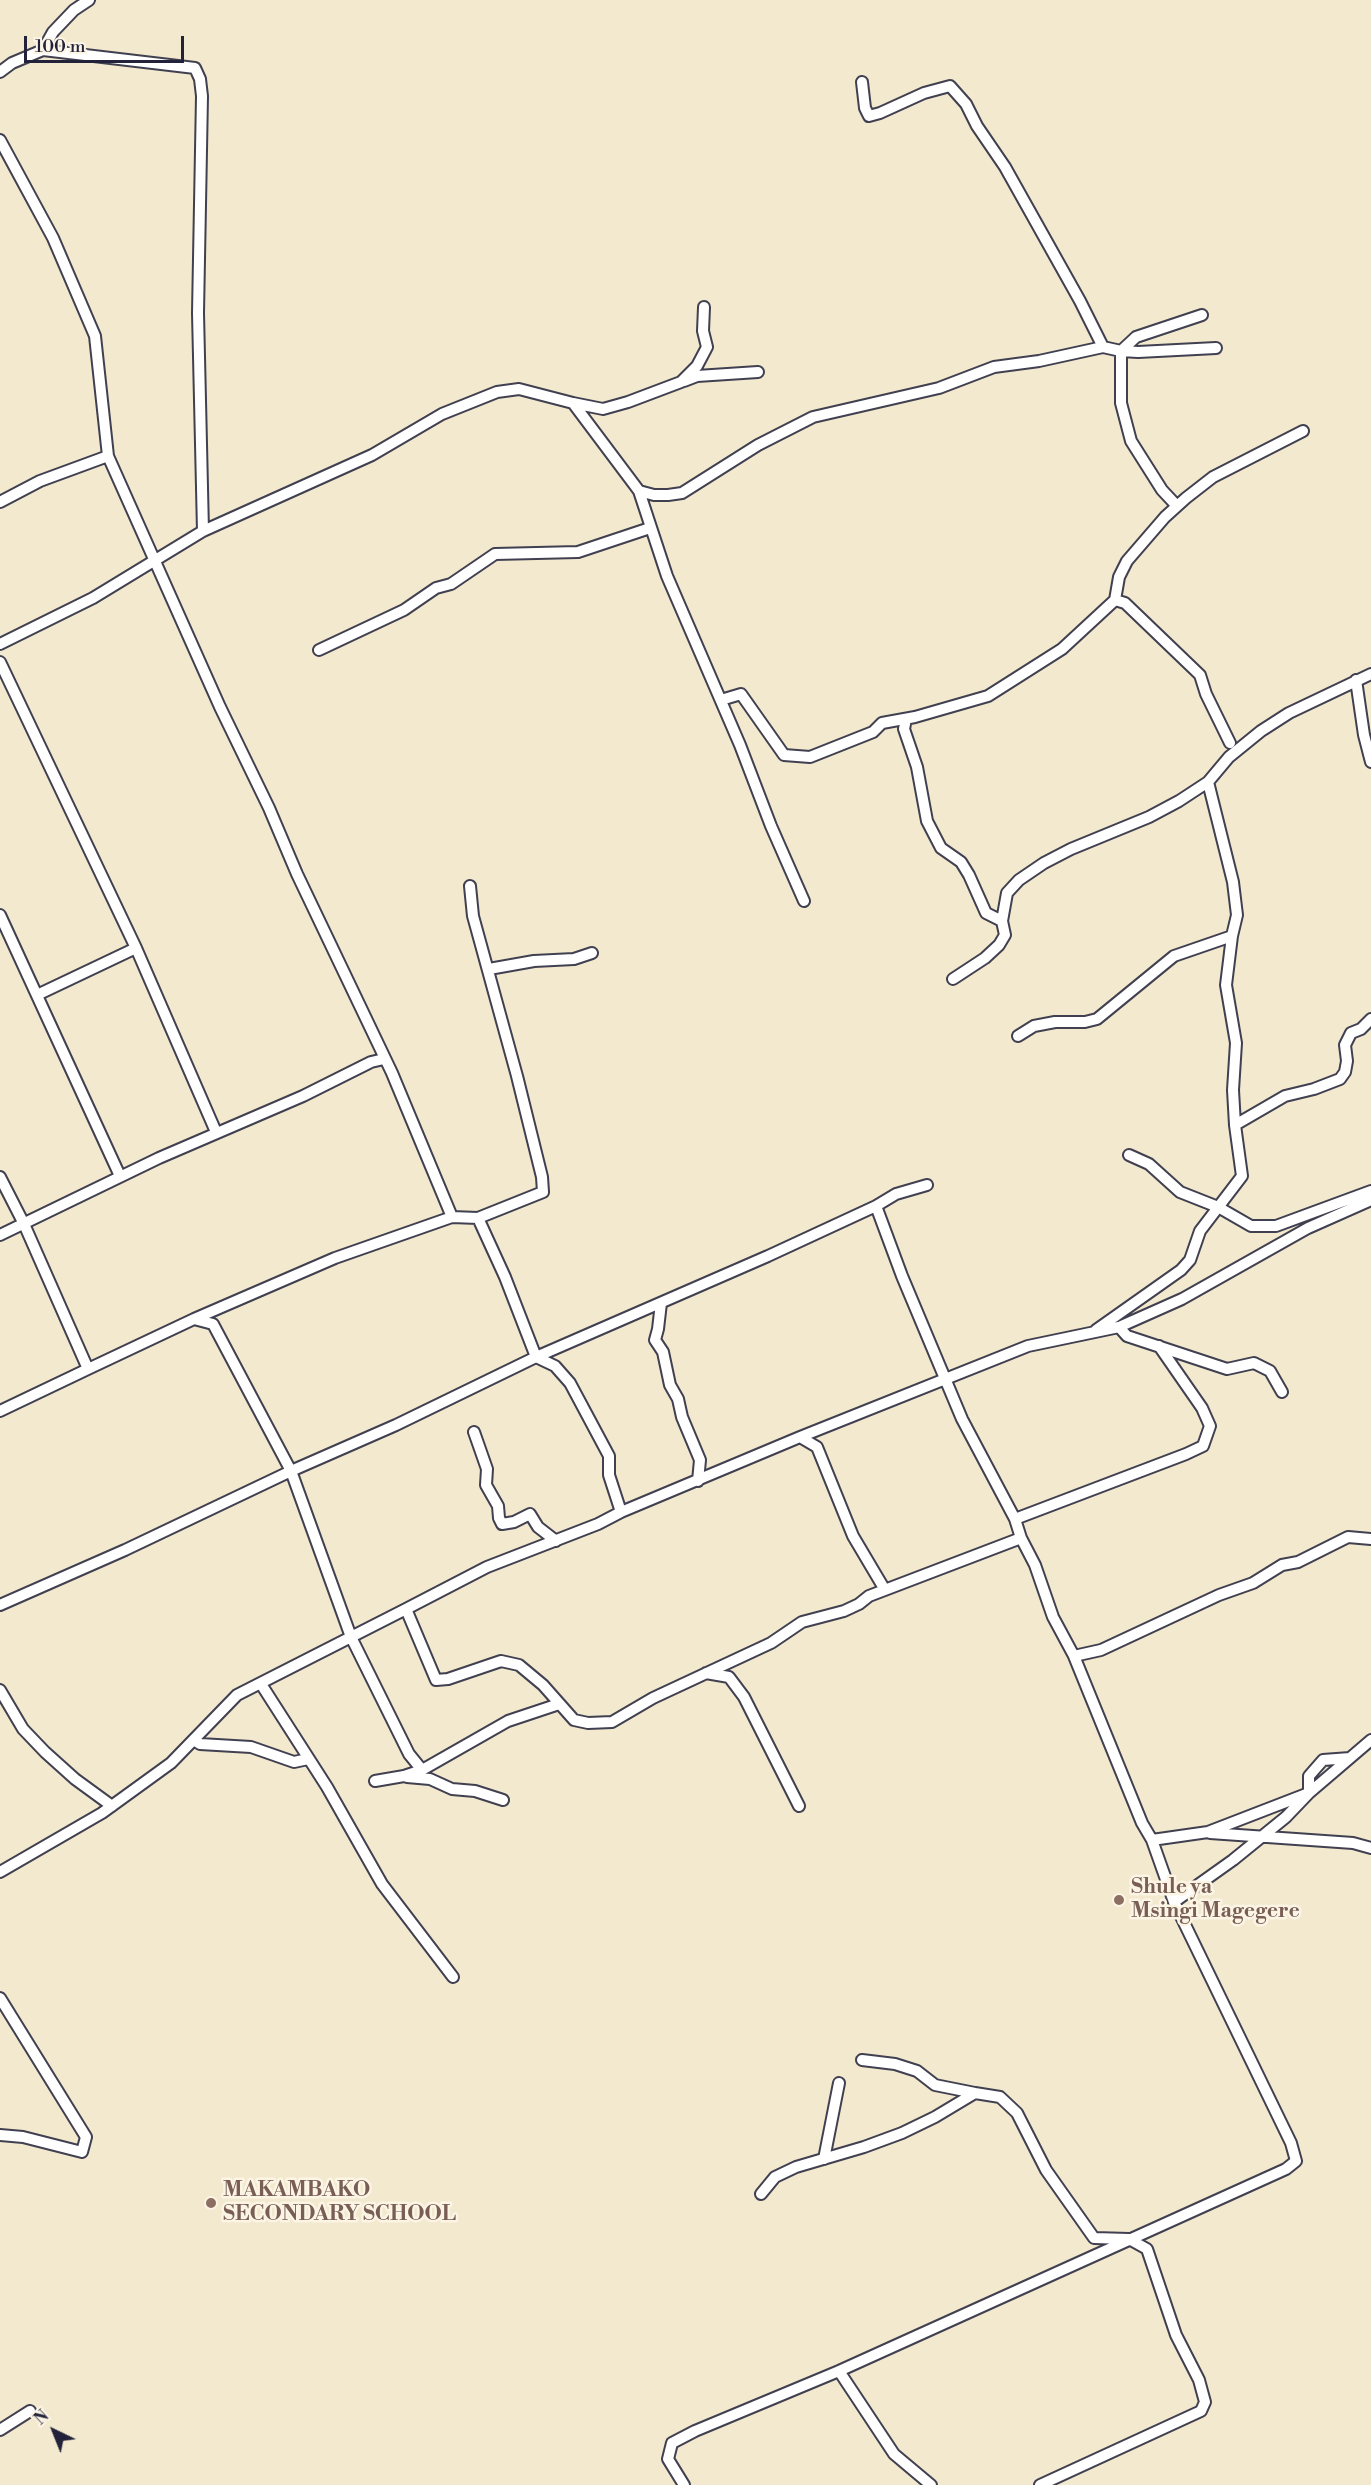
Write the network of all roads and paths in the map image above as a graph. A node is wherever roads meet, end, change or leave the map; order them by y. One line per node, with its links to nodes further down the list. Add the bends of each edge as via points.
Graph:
1 (89, 0): 2 (street, via 53,32)
2 (43, 50): 3 (street); 20 (street, via 195,68 200,79 198,313)
3 (0, 72)
4 (862, 82): 8 (street, via 869,116 950,86 966,104 1011,176)
5 (0, 140): 15 (street, via 53,238 95,336)
6 (704, 307): 12 (street, via 707,347 697,366)
7 (1202, 315): 10 (street, via 1137,337)
8 (1103, 347): 10 (street); 16 (street, via 994,367 939,388 813,417 758,445 682,493 654,495)
9 (1216, 348): 10 (street)
10 (1121, 351): 18 (street, via 1121,403 1131,441 1162,490)
11 (758, 372): 12 (street, via 697,376)
12 (681, 382): 13 (street, via 603,409)
13 (573, 402): 16 (street); 20 (street, via 519,389 497,393 442,414 372,455)
14 (1303, 431): 18 (street, via 1213,477)
15 (108, 456): 17 (street, via 40,481); 21 (street)
16 (639, 491): 19 (street)
17 (0, 502)
18 (1177, 506): 22 (street, via 1127,561)
19 (650, 528): 24 (street, via 578,552 495,554 452,584 436,588 404,610); 28 (street)
20 (203, 531): 21 (street)
21 (155, 561): 23 (street, via 93,598); 45 (street)
22 (1115, 600): 29 (street, via 1062,650 1003,688 988,696); 30 (street, via 1125,603 1200,675)
23 (0, 644)
24 (319, 650)
25 (0, 662): 38 (street)
26 (1371, 674): 27 (street)
27 (1356, 680): 31 (street); 32 (street, via 1261,731 1229,757)
28 (721, 700): 29 (street, via 741,694 784,755 810,757 873,732 882,723); 34 (street)
29 (906, 719): 36 (street, via 904,729 927,821 941,848 960,862 969,875 986,913)
30 (1230, 743)
31 (1371, 762)
32 (1208, 782): 36 (street, via 1149,817 1044,863 1007,893); 37 (street, via 1233,882 1237,915)
33 (470, 886): 40 (street, via 473,916)
34 (804, 901)
35 (0, 915): 42 (street)
36 (1002, 921): 41 (street, via 1005,934 999,945)
37 (1232, 936): 44 (street, via 1174,956 1097,1019 1034,1026); 46 (street, via 1226,985 1236,1043)
38 (136, 948): 42 (street); 47 (street)
39 (592, 953): 40 (street, via 574,959)
40 (489, 969): 57 (street, via 543,1192)
41 (953, 979)
42 (37, 996): 49 (street)
43 (1371, 1019): 46 (street, via 1351,1033 1345,1045 1345,1072 1340,1079 1285,1096)
44 (1018, 1036)
45 (384, 1059): 47 (street); 56 (street)
46 (1235, 1125): 55 (street, via 1242,1176)
47 (216, 1132): 49 (street)
48 (1129, 1155): 55 (street, via 1149,1164 1180,1192)
49 (120, 1176): 58 (street)
50 (0, 1178): 58 (street)
51 (927, 1185): 54 (street, via 896,1194)
52 (1371, 1191): 55 (street, via 1276,1227 1251,1226)
53 (1371, 1200): 62 (street, via 1308,1228 1182,1299)
54 (876, 1206): 60 (street); 67 (street)
55 (1218, 1207): 63 (street, via 1200,1231 1190,1260 1181,1270)
56 (452, 1217): 57 (street); 61 (street, via 335,1258)
57 (478, 1218): 65 (street)
58 (24, 1224): 59 (street); 66 (street)
59 (0, 1235)
60 (661, 1303): 65 (street); 73 (street, via 655,1341 663,1352 670,1386 700,1460)
61 (194, 1320): 66 (street); 72 (street, via 213,1324)
62 (1119, 1328): 63 (street); 64 (street, via 1127,1336)
63 (1093, 1332): 67 (street, via 1028,1346)
64 (1159, 1346): 68 (street, via 1227,1369 1254,1363 1270,1371); 75 (street, via 1210,1426 1203,1446)
65 (536, 1357): 72 (street); 74 (street, via 555,1366 570,1383 594,1424 609,1456 609,1475)
66 (88, 1369): 69 (street)
67 (946, 1381): 71 (street); 75 (street)
68 (1282, 1392)
69 (0, 1411)
70 (474, 1432): 78 (street, via 487,1469 486,1485 498,1506 502,1524 530,1514)
71 (800, 1437): 73 (street); 79 (street, via 817,1447 854,1536)
72 (291, 1471): 80 (street); 82 (street)
73 (698, 1481): 74 (street)
74 (621, 1512): 78 (street)
75 (1015, 1519): 76 (street)
76 (1021, 1538): 79 (street); 83 (street, via 1053,1617)
77 (1371, 1539): 83 (street, via 1348,1537 1101,1650)
78 (555, 1541): 81 (street, via 487,1568)
79 (885, 1590): 84 (street, via 844,1611 802,1622 771,1643)
80 (0, 1605)
81 (406, 1609): 82 (street); 87 (street, via 436,1680 501,1661 519,1665)
82 (351, 1637): 85 (street); 92 (street, via 409,1754)
83 (1074, 1656): 101 (street)
84 (706, 1673): 87 (street, via 612,1722 574,1720); 98 (street, via 729,1677 744,1697)
85 (261, 1683): 88 (street, via 237,1695); 91 (street)
86 (0, 1690): 97 (street, via 23,1729 75,1779)
87 (559, 1704): 92 (street, via 508,1721)
88 (194, 1740): 91 (street, via 200,1744 251,1747 294,1762); 97 (street, via 171,1763)
89 (1371, 1740): 90 (street)
90 (1351, 1758): 95 (street); 95 (street, via 1323,1760 1309,1776)
91 (308, 1759): 105 (street, via 382,1884)
92 (422, 1770): 93 (street)
93 (404, 1776): 94 (street); 96 (street, via 430,1779 452,1790 475,1791)
94 (375, 1781)
95 (1309, 1793): 99 (street); 100 (street)
96 (503, 1800)
97 (112, 1806): 103 (street)
98 (799, 1806)
99 (1208, 1832): 100 (street); 101 (street)
100 (1263, 1838): 102 (street, via 1342,1842); 104 (street)
101 (1152, 1840): 104 (street)
102 (1371, 1848)
103 (0, 1872)
104 (1174, 1902): 113 (street, via 1291,2143 1296,2161 1286,2169)
105 (453, 1977)
106 (0, 1998): 110 (street, via 86,2137 82,2152)
107 (862, 2060): 109 (street, via 895,2064 917,2071 935,2085)
108 (839, 2083): 111 (street)
109 (975, 2093): 111 (street, via 902,2133); 113 (street, via 1000,2097 1017,2113 1046,2170 1094,2238)
110 (0, 2135)
111 (824, 2159): 112 (street, via 775,2177)
112 (761, 2194)
113 (1129, 2239): 114 (street); 119 (street, via 1147,2249 1176,2335 1205,2402 1201,2411)
114 (839, 2371): 117 (street, via 672,2443 668,2459); 118 (street, via 894,2454)
115 (30, 2411): 116 (street)
116 (0, 2430)
117 (684, 2485)
118 (931, 2485)
119 (1040, 2485)

